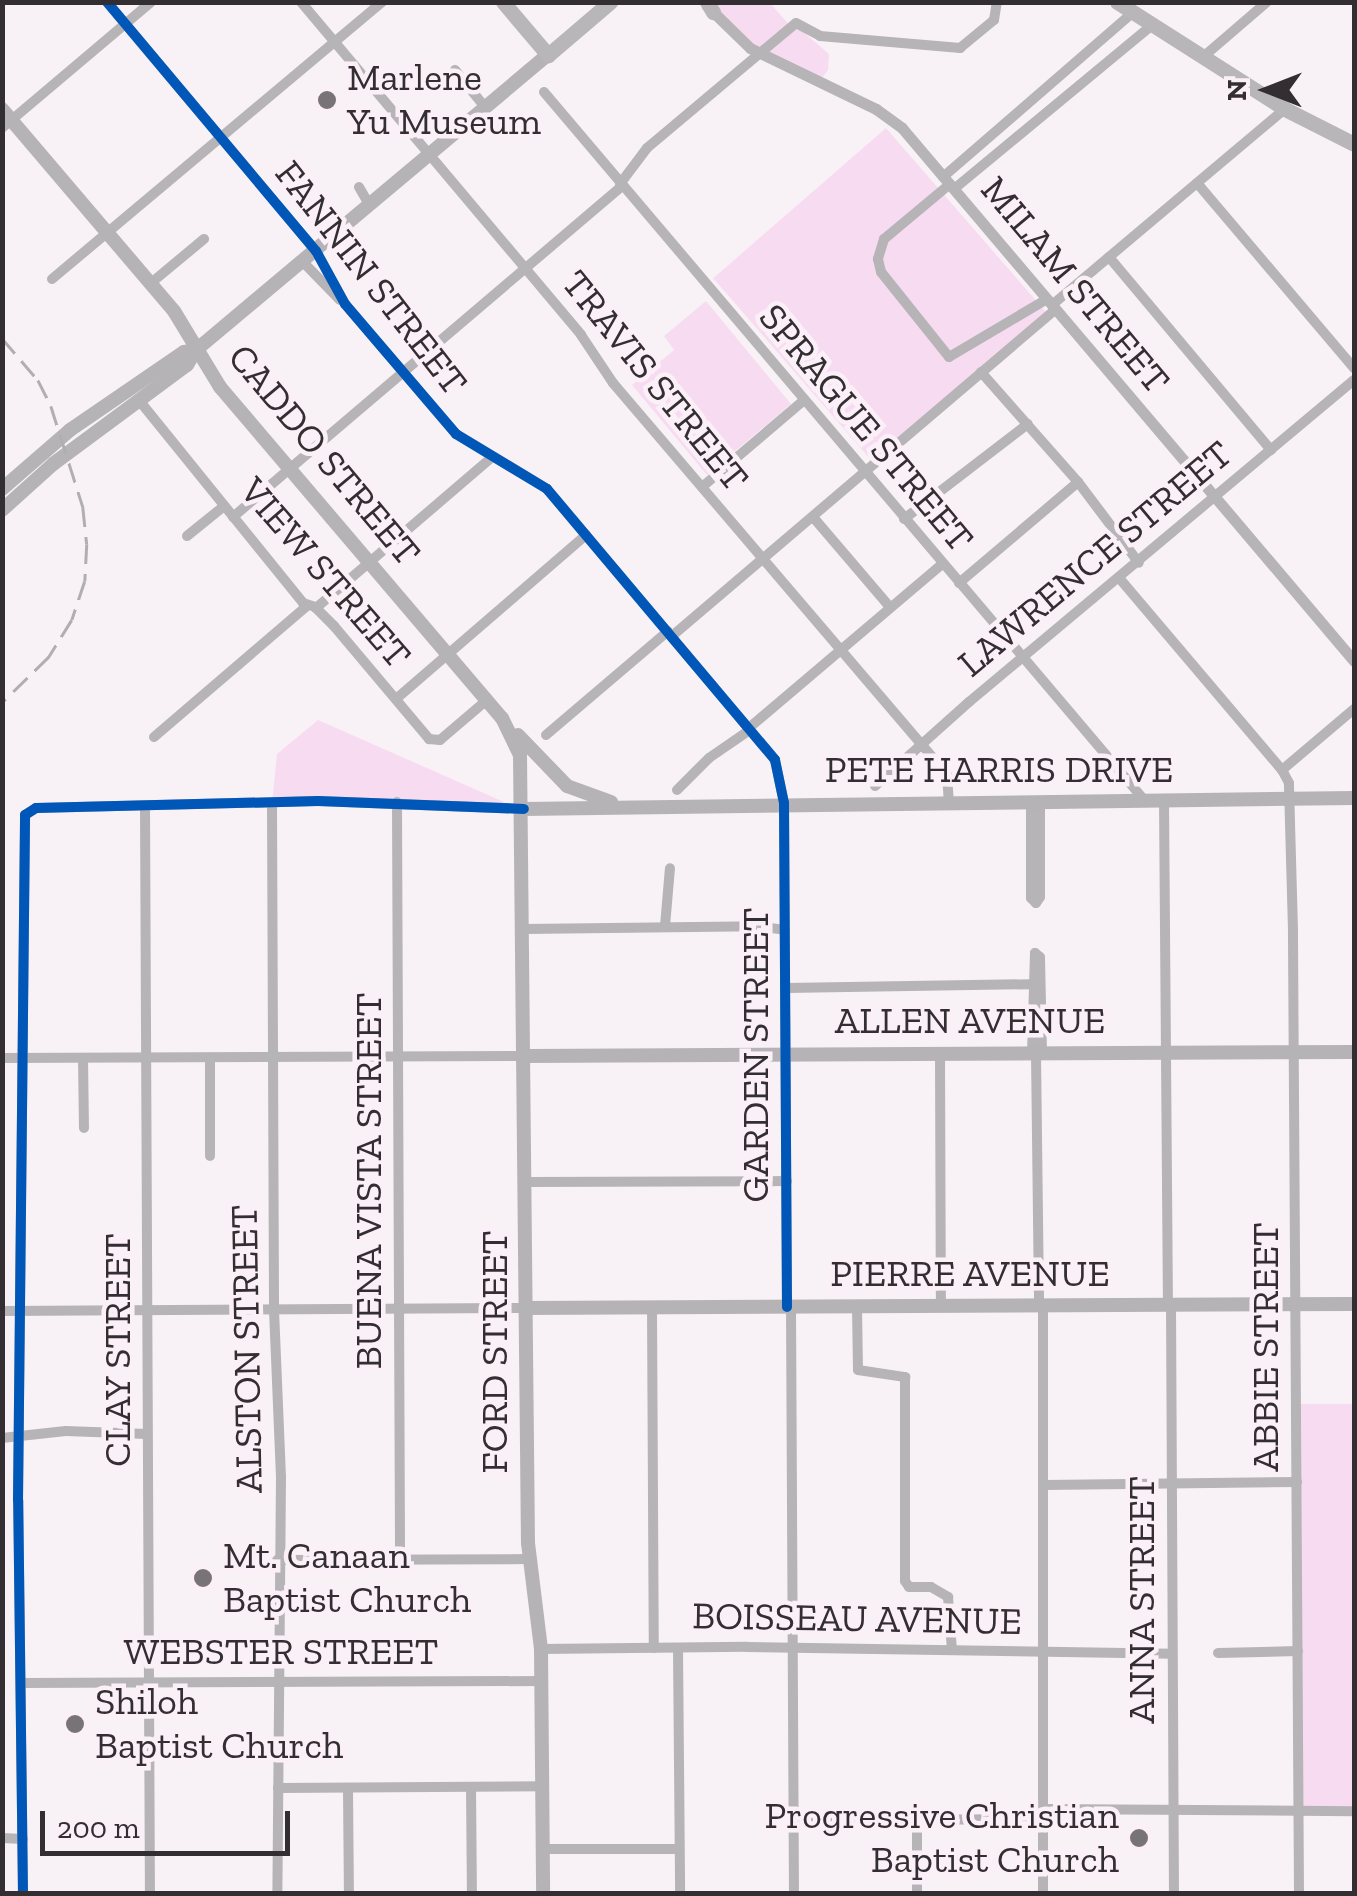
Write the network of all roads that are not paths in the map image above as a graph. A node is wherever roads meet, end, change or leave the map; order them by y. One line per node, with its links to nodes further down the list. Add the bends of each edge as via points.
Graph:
1 (107, 2): 12 (street, FANNIN STREET)
2 (151, 2): 12 (street)
3 (301, 2): 14 (street, TRAVIS STREET)
4 (382, 2): 14 (street)
5 (503, 2): 16 (main road)
6 (997, 2): 15 (street, via 994,20 965,47 820,36 799,22)
7 (1117, 2): 11 (main road)
8 (1267, 2): 17 (street)
9 (608, 3): 16 (main road)
10 (708, 6): 15 (street, MILAM STREET)
11 (1132, 12): 13 (main road); 26 (street)
12 (125, 24): 22 (street); 23 (street, FANNIN STREET)
13 (1152, 25): 17 (main road); 26 (street)
14 (335, 42): 23 (street); 25 (street, TRAVIS STREET)
15 (760, 53): 26 (street, MILAM STREET, via 885,114); 28 (street, via 648,148)
16 (548, 55): 19 (main road)
17 (1204, 57): 21 (main road)
18 (455, 70): 20 (street)
19 (528, 72): 20 (main road); 28 (street, SPRAGUE STREET)
20 (486, 108): 25 (main road)
21 (1285, 108): 24 (main road); 27 (street)
22 (6, 119): 31 (main road, CADDO STREET)
23 (222, 137): 31 (street); 33 (street, FANNIN STREET)
24 (1354, 144)
25 (430, 155): 30 (main road); 36 (street, TRAVIS STREET)
26 (949, 183): 40 (street, MILAM STREET); 40 (street, via 884,238 878,260 949,358)
27 (1197, 183): 34 (street); 42 (street)
28 (621, 185): 36 (street); 47 (street, SPRAGUE STREET)
29 (359, 187): 30 (street)
30 (370, 206): 33 (main road)
31 (109, 233): 37 (street); 38 (main road, CADDO STREET)
32 (204, 239): 38 (street)
33 (316, 251): 35 (main road); 39 (street, FANNIN STREET)
34 (1110, 257): 40 (street); 49 (street)
35 (303, 262): 39 (street, FANNIN STREET); 41 (main road)
36 (523, 268): 43 (street); 54 (street, TRAVIS STREET)
37 (52, 280)
38 (152, 283): 41 (main road, CADDO STREET)
39 (345, 304): 43 (street, FANNIN STREET)
40 (1052, 304): 44 (street); 56 (street, MILAM STREET)
41 (196, 350): 46 (main road, via 187,365); 51 (main road, CADDO STREET)
42 (1354, 368)
43 (402, 371): 50 (street, FANNIN STREET, via 456,434); 51 (street)
44 (982, 372): 48 (street); 52 (street)
45 (1354, 380): 49 (street, LAWRENCE STREET)
46 (135, 395): 55 (main road, via 70,430); 57 (street, VIEW STREET); 58 (main road)
47 (803, 401): 52 (street, SPRAGUE STREET); 54 (street)
48 (1028, 424): 53 (street); 61 (street)
49 (1272, 450): 56 (street, LAWRENCE STREET)
50 (492, 456): 62 (street, FANNIN STREET, via 547,489); 65 (street)
51 (289, 466): 59 (street); 65 (main road, CADDO STREET)
52 (864, 472): 60 (street); 61 (street, SPRAGUE STREET)
53 (1078, 482): 66 (street); 69 (street)
54 (702, 487): 64 (street, TRAVIS STREET)
55 (2, 489)
56 (1216, 498): 66 (street, LAWRENCE STREET); 76 (street, MILAM STREET)
57 (224, 506): 59 (street, VIEW STREET); 63 (street)
58 (2, 510)
59 (232, 517): 70 (street, VIEW STREET)
60 (813, 518): 64 (street); 71 (street)
61 (904, 519): 67 (street, SPRAGUE STREET)
62 (586, 535): 72 (street, FANNIN STREET); 74 (street)
63 (187, 536)
64 (762, 559): 72 (street); 73 (street, TRAVIS STREET)
65 (370, 560): 70 (street); 74 (main road, CADDO STREET)
66 (1139, 563): 68 (street, LAWRENCE STREET)
67 (942, 564): 69 (street, SPRAGUE STREET); 71 (street)
68 (1120, 579): 75 (street, LAWRENCE STREET); 85 (street)
69 (958, 583): 75 (street, SPRAGUE STREET)
70 (312, 607): 77 (street, VIEW STREET); 83 (street)
71 (890, 607): 73 (street)
72 (670, 633): 81 (street, FANNIN STREET); 82 (street)
73 (840, 650): 81 (street); 84 (street, TRAVIS STREET)
74 (447, 652): 77 (street); 78 (main road, CADDO STREET)
75 (1023, 659): 84 (street, LAWRENCE STREET); 90 (street, SPRAGUE STREET)
76 (1354, 661)
77 (396, 699): 78 (street, VIEW STREET, via 435,741)
78 (487, 700): 80 (main road, CADDO STREET)
79 (1354, 709): 85 (street)
80 (502, 718): 98 (main road, via 567,786); 99 (main road, CADDO STREET, via 520,755)
81 (750, 728): 87 (street); 96 (street, FANNIN STREET, via 779,768)
82 (546, 735)
83 (154, 736)
84 (921, 745): 86 (street, LAWRENCE STREET); 93 (street, TRAVIS STREET, via 946,775)
85 (1282, 770): 89 (street, ABBIE STREET)
86 (876, 786)
87 (677, 790)
88 (1354, 798): 89 (main road, PETE HARRIS DRIVE)
89 (1289, 800): 91 (main road, PETE HARRIS DRIVE); 106 (street, ABBIE STREET)
90 (1145, 801): 91 (main road, PETE HARRIS DRIVE); 94 (main road, PETE HARRIS DRIVE)
91 (1164, 801): 108 (street, ANNA STREET)
92 (397, 802): 95 (street); 99 (street); 114 (street, BUENA VISTA STREET)
93 (949, 802): 94 (main road, PETE HARRIS DRIVE); 96 (main road, PETE HARRIS DRIVE)
94 (1035, 802): 94 (street, via 1031,898 1036,903 1040,897)
95 (272, 803): 97 (street); 113 (street, ALSTON STREET)
96 (784, 803): 98 (main road, PETE HARRIS DRIVE); 103 (street, GARDEN STREET)
97 (145, 806): 116 (street, via 36,808 22,821); 118 (street, CLAY STREET)
98 (632, 807): 99 (main road, PETE HARRIS DRIVE)
99 (524, 809): 102 (main road, FORD STREET)
100 (670, 868): 101 (street)
101 (665, 926): 102 (street); 103 (street)
102 (526, 929): 112 (main road, FORD STREET)
103 (785, 930): 105 (street, GARDEN STREET)
104 (1032, 984): 105 (street); 110 (street); 110 (street, via 1031,958 1037,954)
105 (786, 988): 111 (street, GARDEN STREET)
106 (1294, 1052): 107 (main road, ALLEN AVENUE); 108 (main road, ALLEN AVENUE); 126 (street, ABBIE STREET)
107 (1354, 1052)
108 (1166, 1053): 110 (main road, ALLEN AVENUE); 125 (street, ANNA STREET)
109 (940, 1054): 110 (main road, ALLEN AVENUE); 111 (main road, ALLEN AVENUE); 127 (street)
110 (1037, 1054): 128 (street)
111 (786, 1055): 112 (main road, ALLEN AVENUE); 122 (street, GARDEN STREET)
112 (526, 1056): 114 (street); 123 (main road, FORD STREET)
113 (272, 1057): 114 (street); 119 (street); 135 (street, ALSTON STREET)
114 (399, 1057): 133 (street, BUENA VISTA STREET)
115 (2, 1058): 116 (street)
116 (21, 1058): 117 (street); 137 (street)
117 (84, 1058): 118 (street); 120 (street)
118 (146, 1058): 119 (street); 134 (street, CLAY STREET)
119 (210, 1058): 121 (street)
120 (84, 1128)
121 (210, 1156)
122 (787, 1181): 123 (street); 129 (street, GARDEN STREET)
123 (526, 1182): 131 (main road, FORD STREET)
124 (1354, 1304): 126 (main road, PIERRE AVENUE)
125 (1169, 1305): 126 (main road, PIERRE AVENUE); 128 (main road, PIERRE AVENUE); 142 (street, ANNA STREET)
126 (1296, 1305): 141 (street, ABBIE STREET)
127 (941, 1306): 128 (main road, PIERRE AVENUE); 130 (main road, PIERRE AVENUE)
128 (1041, 1306): 143 (street)
129 (789, 1307): 130 (main road, PIERRE AVENUE); 132 (main road, PIERRE AVENUE); 150 (street, GARDEN STREET)
130 (857, 1307): 151 (street, via 858,1370 905,1377 905,1581 948,1597)
131 (526, 1308): 132 (main road, PIERRE AVENUE); 133 (street); 144 (main road, FORD STREET)
132 (652, 1308): 147 (street)
133 (401, 1309): 135 (street); 146 (street, BUENA VISTA STREET)
134 (149, 1310): 135 (street); 137 (street); 138 (street, CLAY STREET)
135 (274, 1310): 145 (street, ALSTON STREET)
136 (2, 1311): 137 (street)
137 (20, 1311): 140 (street)
138 (147, 1434): 140 (street, via 66,1431); 157 (street, CLAY STREET)
139 (2, 1438): 140 (street)
140 (20, 1439): 159 (street)
141 (1297, 1482): 142 (street); 153 (street, ABBIE STREET)
142 (1171, 1483): 143 (street); 155 (street, ANNA STREET)
143 (1044, 1484): 152 (street)
144 (529, 1558): 146 (street); 149 (main road, FORD STREET)
145 (277, 1560): 146 (street); 158 (street, ALSTON STREET)
146 (400, 1560)
147 (654, 1648): 148 (street, BOISSEAU AVENUE); 149 (street, BOISSEAU AVENUE)
148 (678, 1648): 150 (street, BOISSEAU AVENUE); 173 (street)
149 (541, 1649): 156 (main road, FORD STREET)
150 (793, 1649): 151 (street, BOISSEAU AVENUE); 168 (street, GARDEN STREET)
151 (952, 1650): 152 (street, BOISSEAU AVENUE)
152 (1044, 1651): 155 (street, BOISSEAU AVENUE); 167 (street)
153 (1298, 1651): 154 (street); 165 (street, ABBIE STREET)
154 (1218, 1653)
155 (1172, 1654): 164 (street, ANNA STREET)
156 (542, 1680): 158 (street, WEBSTER STREET); 160 (main road, FORD STREET)
157 (151, 1682): 158 (street, WEBSTER STREET); 159 (street, WEBSTER STREET); 175 (street, CLAY STREET)
158 (277, 1682): 162 (street, ALSTON STREET)
159 (21, 1684): 171 (street)
160 (543, 1786): 161 (street); 172 (main road, FORD STREET)
161 (471, 1787): 163 (street); 178 (street)
162 (278, 1788): 163 (street); 176 (street, ALSTON STREET)
163 (348, 1788): 177 (street)
164 (1174, 1810): 165 (street); 167 (street); 184 (street, ANNA STREET)
165 (1298, 1811): 166 (street); 185 (street, ABBIE STREET)
166 (1354, 1811)
167 (1043, 1814): 169 (street); 183 (street)
168 (793, 1821): 169 (street); 181 (street, GARDEN STREET)
169 (916, 1822): 182 (street)
170 (2, 1838): 171 (street)
171 (23, 1838): 174 (street)
172 (543, 1849): 173 (street); 179 (main road, FORD STREET)
173 (679, 1849): 180 (street)
174 (23, 1894)
175 (150, 1894)
176 (277, 1894)
177 (348, 1894)
178 (472, 1894)
179 (543, 1894)
180 (680, 1894)
181 (794, 1894)
182 (917, 1894)
183 (1043, 1894)
184 (1174, 1894)
185 (1299, 1894)

